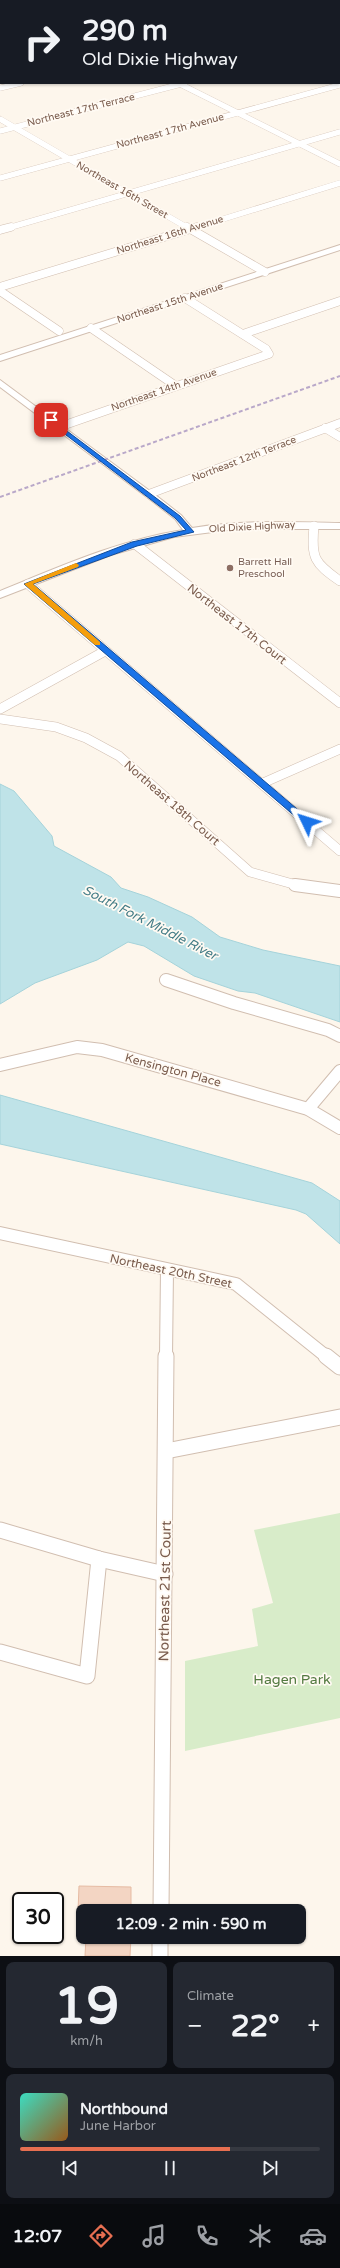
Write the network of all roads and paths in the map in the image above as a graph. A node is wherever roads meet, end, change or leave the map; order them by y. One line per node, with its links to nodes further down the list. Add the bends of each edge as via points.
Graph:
1 (16, 84): 5 (street)
2 (177, 84): 8 (street, Northeast 17th Terrace)
3 (183, 84): 6 (street)
4 (340, 85): 6 (street, Northeast 17th Avenue)
5 (0, 88)
6 (237, 113): 11 (street); 12 (street, Northeast 17th Avenue)
7 (0, 119): 8 (street, Northeast 16th Street)
8 (14, 127): 9 (street, Northeast 17th Terrace); 12 (street, Northeast 16th Street)
9 (0, 131)
10 (340, 132): 11 (street)
11 (298, 144): 13 (street); 16 (street)
12 (69, 159): 14 (street, Northeast 17th Avenue); 16 (street, Northeast 16th Street)
13 (340, 164)
14 (0, 178)
15 (340, 183): 17 (street, Northeast 16th Avenue)
16 (127, 192): 17 (street, Northeast 16th Street); 18 (street)
17 (191, 229): 21 (street, Northeast 16th Street); 23 (street, Northeast 16th Avenue)
18 (0, 230)
19 (340, 240): 21 (street, Northeast 15th Avenue)
20 (340, 247): 22 (street, Northeast 15th Avenue)
21 (257, 267): 22 (street, Northeast 16th Street); 28 (street, Northeast 15th Avenue)
22 (265, 272): 25 (street, Northeast 15th Avenue)
23 (0, 287)
24 (0, 291): 28 (street)
25 (185, 298): 27 (street, Northeast 15th Avenue); 29 (street)
26 (340, 301): 29 (street)
27 (91, 328): 31 (street, Northeast 15th Avenue); 33 (street)
28 (59, 331): 30 (street, Northeast 15th Avenue)
29 (243, 334): 33 (street, Northeast 14th Avenue, via 266,349 269,354)
30 (0, 350)
31 (0, 358)
32 (0, 383): 35 (street)
33 (176, 386): 35 (street, Northeast 14th Avenue)
34 (340, 423): 36 (street, Northeast 12th Terrace)
35 (60, 427): 38 (street)
36 (325, 428): 37 (street); 38 (street, Northeast 12th Terrace)
37 (340, 437)
38 (149, 494): 41 (street, via 178,517)
39 (314, 526): 40 (street, Old Dixie Highway); 41 (street, Old Dixie Highway, via 268,524); 43 (street, via 312,554 316,562)
40 (340, 526)
41 (190, 532): 42 (street, Old Dixie Highway)
42 (135, 544): 44 (street, Old Dixie Highway); 47 (street, Northeast 17th Court)
43 (340, 581)
44 (28, 584): 45 (street, Old Dixie Highway); 46 (street)
45 (0, 596)
46 (105, 651): 48 (street); 51 (street)
47 (340, 704)
48 (0, 709)
49 (0, 719): 53 (street, Northeast 18th Court, via 56,727 86,738 119,756 250,872 311,890)
50 (340, 749): 51 (street)
51 (263, 783): 52 (street)
52 (340, 851)
53 (340, 891)
54 (166, 980): 55 (street, via 328,1030)
55 (340, 1036)
56 (0, 1065): 58 (street, Kensington Place, via 77,1047 102,1050)
57 (340, 1071): 58 (street)
58 (308, 1108): 59 (street, Kensington Place)
59 (340, 1128)
60 (0, 1233): 61 (street, Northeast 20th Street)
61 (167, 1270): 62 (street, Northeast 20th Street, via 236,1284); 64 (street, Northeast 21st Court)
62 (340, 1368)
63 (340, 1417): 64 (street)
64 (166, 1450): 67 (street, Northeast 21st Court)
65 (0, 1530): 66 (street)
66 (99, 1559): 67 (street); 68 (street, via 87,1676)
67 (165, 1574): 69 (street, Northeast 21st Court)
68 (0, 1652)
69 (161, 1904)
70 (160, 1944): 71 (street)
71 (160, 1956)

